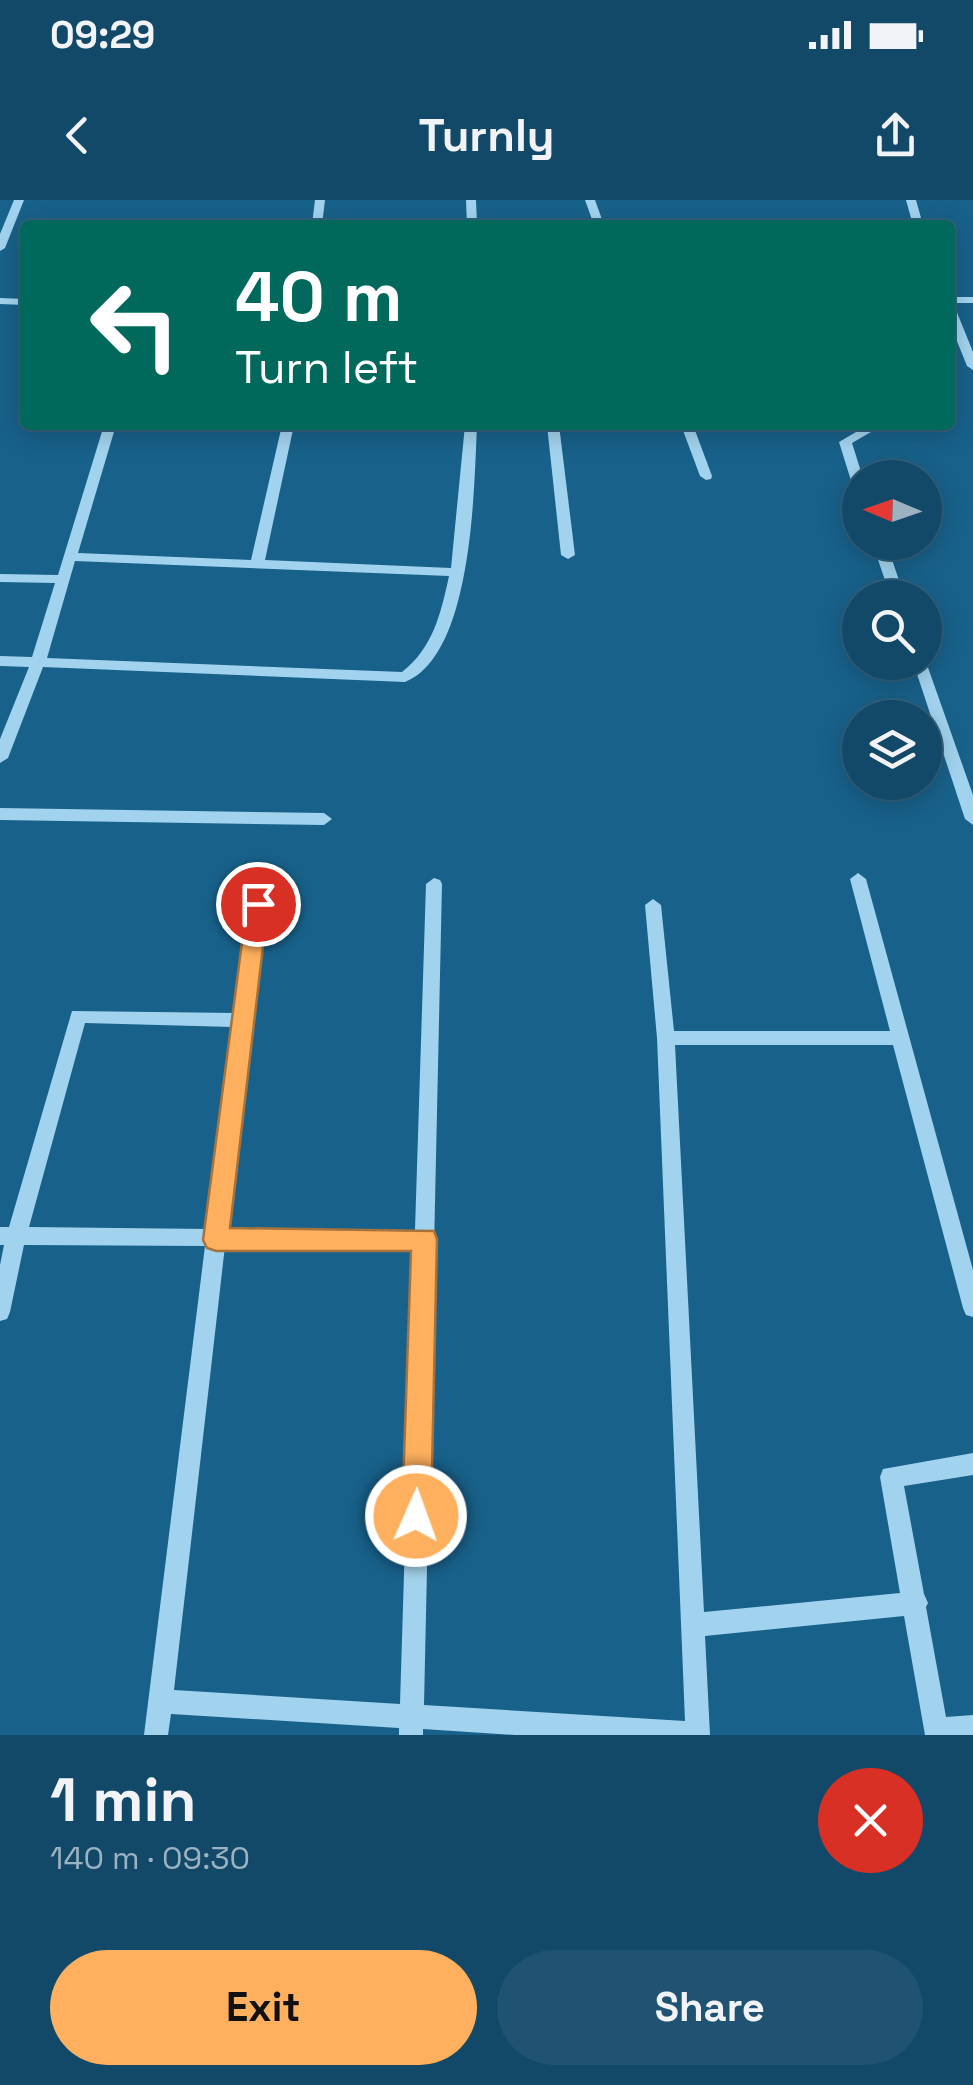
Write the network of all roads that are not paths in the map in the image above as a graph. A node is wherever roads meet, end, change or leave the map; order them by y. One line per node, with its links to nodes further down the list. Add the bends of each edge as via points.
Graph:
1 (19, 200): 2 (street)
2 (0, 248)
3 (955, 322): 4 (street)
4 (973, 366)
5 (108, 430): 14 (street)
6 (287, 430): 15 (street)
7 (470, 430): 16 (street)
8 (554, 430): 13 (street)
9 (689, 430): 12 (street)
10 (868, 430): 11 (street, via 845,442)
11 (851, 460)
12 (706, 476)
13 (568, 555)
14 (70, 556): 15 (street); 18 (street)
15 (254, 564): 16 (street)
16 (456, 572): 20 (street, via 454,597 429,660 405,677)
17 (0, 578): 18 (street)
18 (64, 579): 20 (street)
19 (0, 661): 20 (street)
20 (38, 662): 22 (street)
21 (926, 680): 25 (street)
22 (0, 758)
23 (0, 814): 24 (street)
24 (324, 819)
25 (973, 820)
26 (858, 880): 32 (street)
27 (434, 884): 34 (street)
28 (258, 904): 30 (street)
29 (653, 905): 31 (street)
30 (243, 1020): 33 (street, via 78,1016); 35 (street)
31 (666, 1038): 32 (street); 40 (street)
32 (900, 1038): 36 (street)
33 (8, 1237): 35 (street); 37 (street)
34 (424, 1239): 35 (street); 42 (street)
35 (216, 1240): 41 (street)
36 (973, 1308)
37 (0, 1312)
38 (973, 1464): 39 (street, via 891,1477)
39 (916, 1603): 40 (street); 44 (street)
40 (695, 1625): 45 (street)
41 (159, 1702): 42 (street); 46 (street)
42 (411, 1725): 45 (street)
43 (973, 1726): 44 (street)
44 (936, 1732)
45 (698, 1734)
46 (156, 1735)

